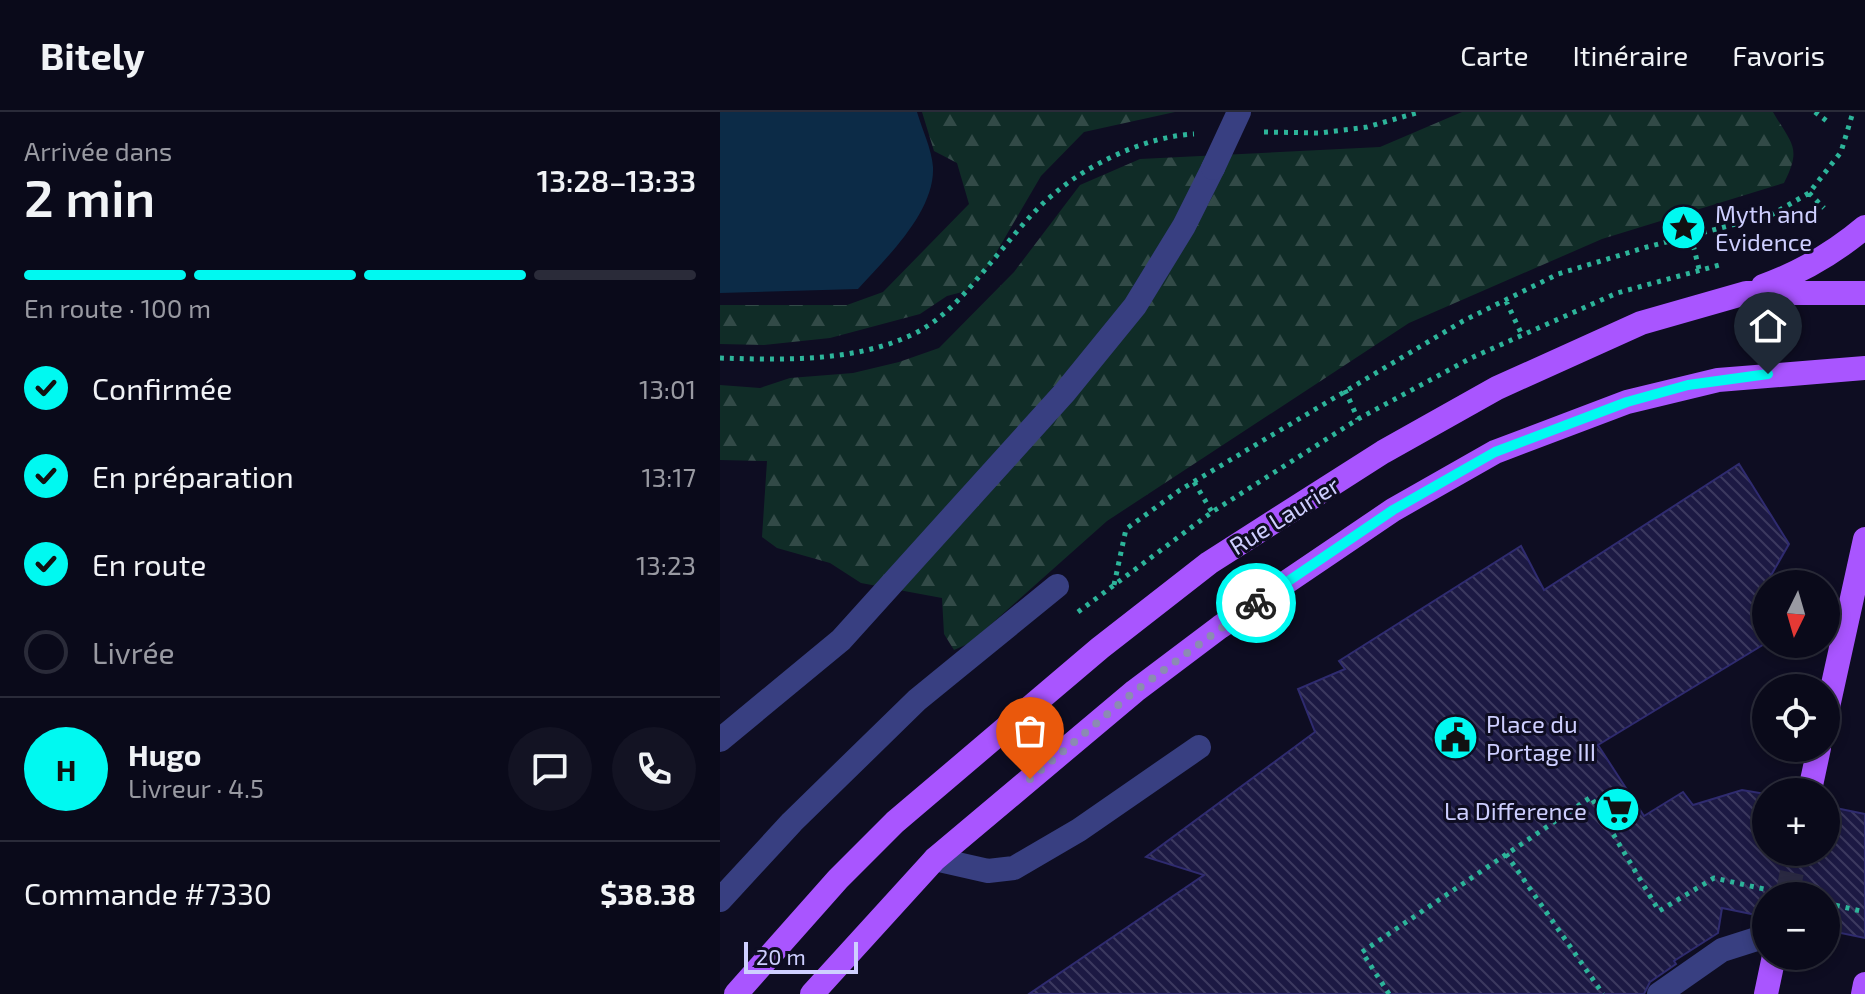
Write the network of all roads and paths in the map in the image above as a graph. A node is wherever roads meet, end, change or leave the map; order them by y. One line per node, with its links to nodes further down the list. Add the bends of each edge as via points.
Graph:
1 (1239, 112): 27 (lane, bridge, via 1184,226 1135,306 1065,392 841,640)
2 (1420, 112): 6 (path, via 1336,131)
3 (1815, 112): 5 (path)
4 (1853, 112): 8 (path, via 1841,152)
5 (1828, 122)
6 (1256, 132)
7 (1197, 134): 17 (path, via 1153,140 1083,173 1031,215 958,301 908,337 842,356)
8 (1809, 193): 9 (path); 11 (path, via 1771,215)
9 (1824, 208)
10 (1865, 227): 13 (main road, via 1798,274)
11 (1691, 236): 12 (path); 15 (path, via 1558,274)
12 (1699, 269)
13 (1746, 293): 14 (main road, Rue Laurier); 38 (main road, Rue Laurier, via 1641,323 1497,388 1383,452 1209,563 895,822)
14 (1865, 293)
15 (1506, 301): 16 (path); 19 (path)
16 (1522, 335)
17 (720, 358)
18 (1865, 368): 30 (main road, via 1688,385 1495,452 1393,510 1220,627 1135,691)
19 (1345, 390): 20 (path); 21 (path)
20 (1358, 419)
21 (1194, 482): 22 (path); 24 (path, via 1126,529)
22 (1212, 512)
23 (1865, 539): 26 (main road)
24 (1114, 585)
25 (1057, 586): 32 (lane, via 917,700)
26 (1835, 674)
27 (720, 740)
28 (1199, 747): 30 (lane, via 1014,868 988,871)
29 (1506, 854): 31 (path, via 1591,797 1659,911 1714,878); 40 (path, via 1362,952); 41 (path)
30 (935, 859): 39 (main road)
31 (1752, 886)
32 (720, 900)
33 (1840, 906): 34 (path)
34 (1865, 912)
35 (1752, 940): 42 (lane, via 1722,950)
36 (1771, 970): 43 (main road)
37 (1865, 986): 44 (main road)
38 (736, 994)
39 (812, 994)
40 (1389, 994)
41 (1603, 994)
42 (1659, 994)
43 (1766, 994)
44 (1863, 994)

